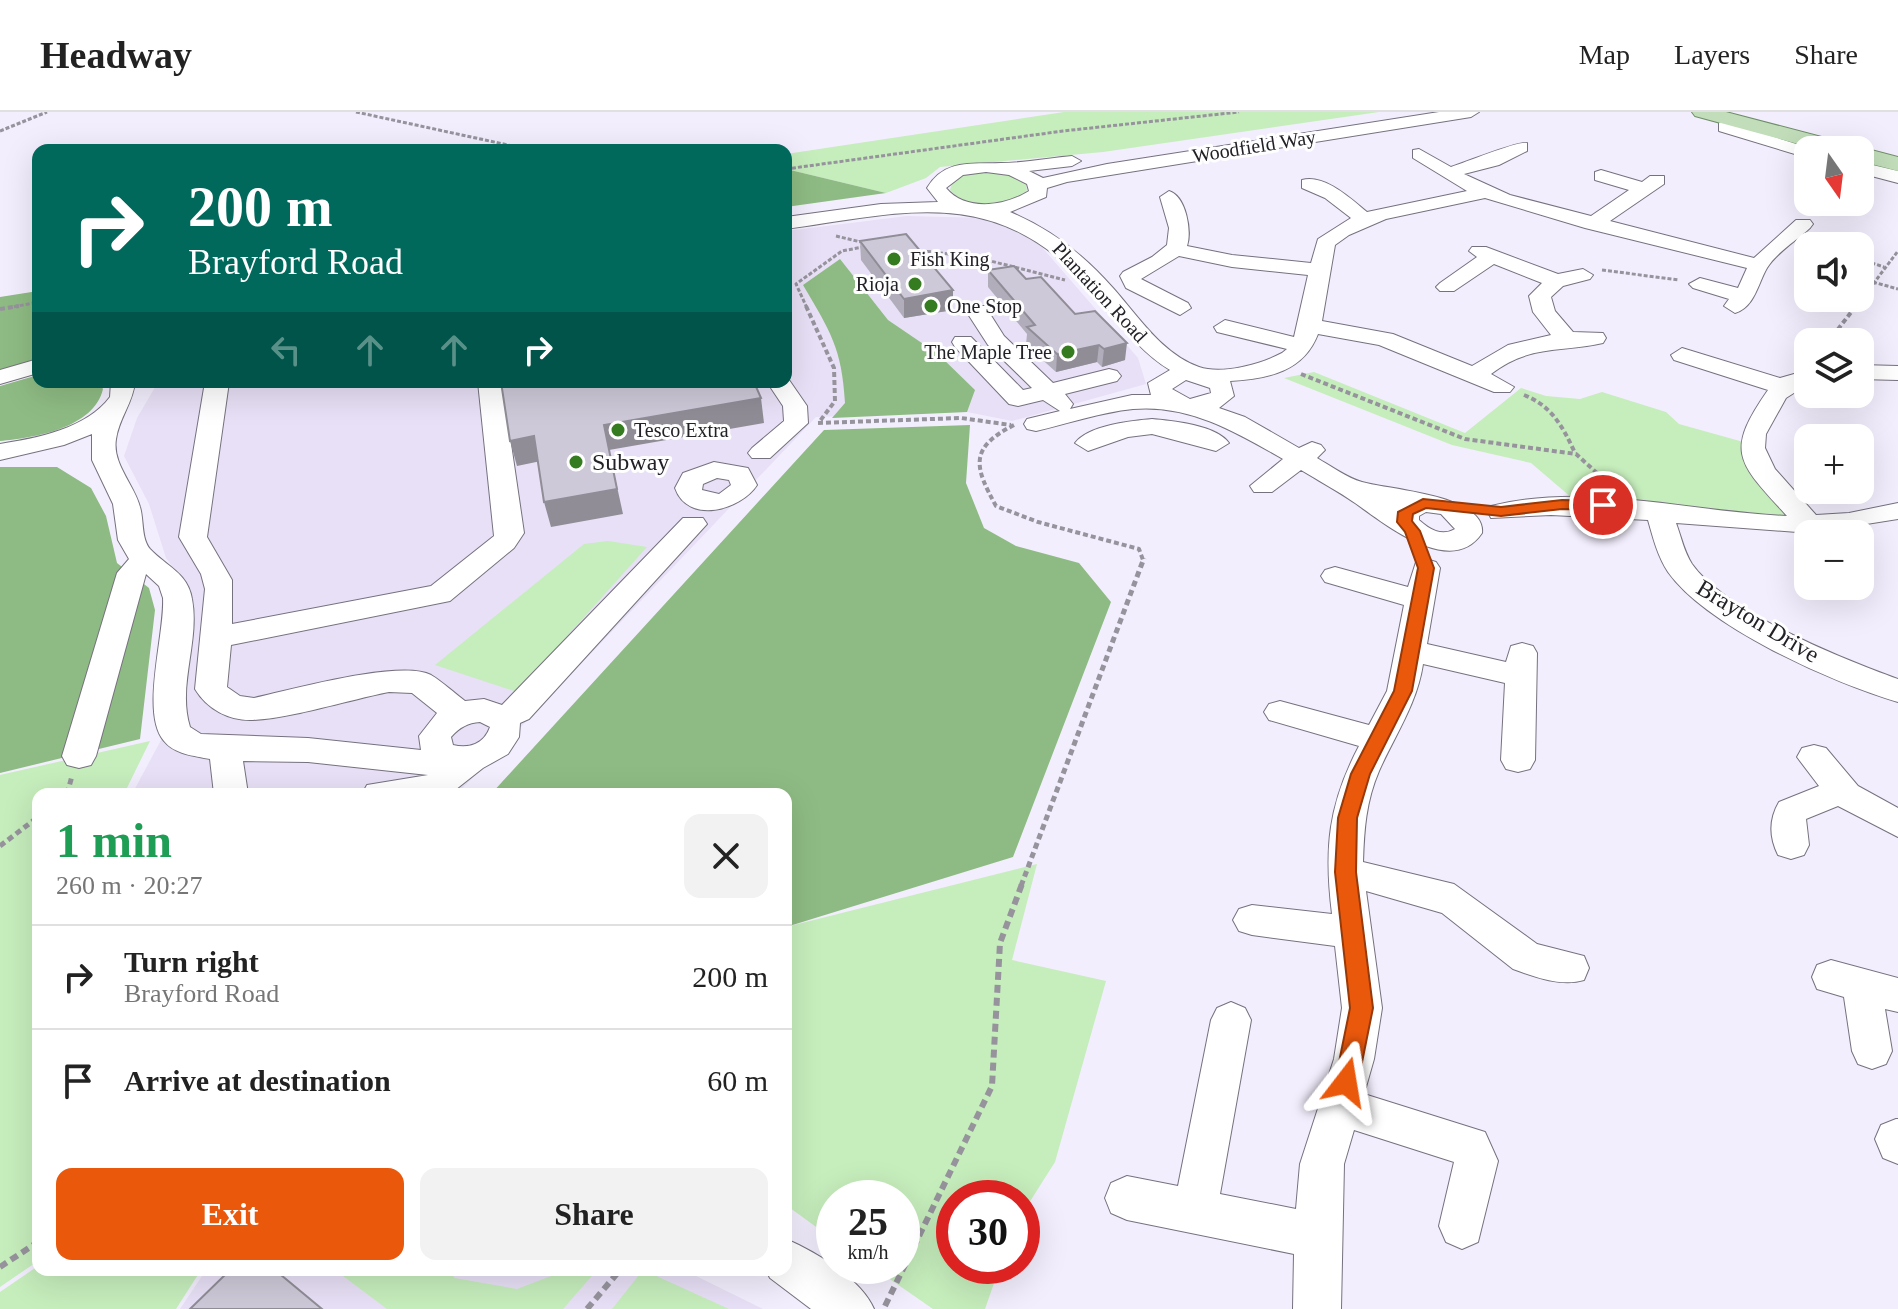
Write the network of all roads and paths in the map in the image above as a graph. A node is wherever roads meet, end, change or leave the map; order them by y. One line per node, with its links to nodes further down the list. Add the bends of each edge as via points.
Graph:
1 (47, 112): 8 (path)
2 (356, 112): 10 (path)
3 (1239, 112): 16 (path)
4 (1414, 112): 17 (street, Woodfield Way)
5 (1471, 112): 24 (street, Woodfield Way, via 1107,169 1063,177)
6 (1700, 116): 7 (main road)
7 (1729, 123): 9 (main road); 12 (street)
8 (0, 131)
9 (1794, 138)
10 (503, 144)
11 (1521, 147): 19 (street)
12 (1794, 148)
13 (1419, 154): 19 (street)
14 (1874, 158): 15 (main road)
15 (1898, 164)
16 (792, 168)
17 (1004, 168): 22 (street, Woodfield Way, via 961,170); 24 (street, via 1027,174)
18 (1874, 171): 21 (street)
19 (1448, 173): 25 (street)
20 (1601, 176): 32 (street, via 1651,184)
21 (1898, 177)
22 (937, 185): 26 (street, via 940,196); 28 (street)
23 (1352, 187): 30 (street, via 1318,188)
24 (1039, 189): 26 (street, Woodfield Way, via 1022,204); 34 (street, Plantation Road)
25 (1486, 192): 30 (street); 32 (street)
26 (973, 208): 29 (street); 34 (street, Plantation Road, via 1009,216)
27 (1198, 210): 37 (street, via 1171,204 1182,231)
28 (792, 219)
29 (792, 219)
30 (1364, 219): 41 (street, via 1325,243)
31 (792, 220): 80 (path, via 805,228 873,245 842,251 796,284 834,368 835,401)
32 (1592, 224): 39 (street)
33 (1798, 232): 39 (street)
34 (1045, 233): 43 (street, Plantation Road)
35 (913, 250): 43 (path, via 975,257 1054,280)
36 (1898, 251): 40 (path)
37 (1170, 254): 41 (street); 51 (street, via 1130,276 1133,284)
38 (1874, 264): 40 (path)
39 (1758, 265): 47 (street, via 1739,301)
40 (1884, 267): 45 (path)
41 (1319, 270): 55 (street)
42 (1583, 275): 44 (street); 47 (path, via 1584,268)
43 (1094, 281): 60 (street, Plantation Road)
44 (1556, 281): 48 (street, via 1484,255); 57 (street, via 1540,296 1540,303)
45 (1874, 281)
46 (1874, 282): 49 (path)
47 (1700, 284)
48 (1447, 287)
49 (1898, 289)
50 (32, 303): 52 (path)
51 (1180, 308)
52 (0, 309)
53 (977, 311): 74 (street, via 996,340)
54 (1225, 327): 55 (street)
55 (1308, 336): 61 (street); 67 (street, via 1385,339)
56 (1595, 338): 57 (street)
57 (1567, 339): 67 (street, via 1510,350)
58 (1719, 340): 69 (street, via 1690,358)
59 (963, 342): 74 (street, via 1018,399)
60 (1154, 351): 65 (street, Plantation Road); 76 (street, Plantation Road)
61 (1278, 364): 63 (street); 87 (path, via 1465,439)
62 (1874, 372): 64 (street)
63 (1250, 373): 65 (street); 75 (street)
64 (1898, 373)
65 (1198, 374): 75 (street, Plantation Road, via 1214,379); 76 (street, via 1173,374)
66 (1109, 376): 74 (street)
67 (1474, 376): 70 (street)
68 (1794, 382): 69 (street)
69 (1781, 386): 98 (street, via 1752,436 1751,450)
70 (1502, 387): 87 (path, via 1542,401 1558,415)
71 (216, 388): 105 (street, via 193,537 195,550 218,580)
72 (491, 388): 105 (street, via 510,533 504,542 440,594)
73 (783, 388): 86 (street, via 795,406 796,423)
74 (1049, 392): 79 (street)
75 (1222, 394): 76 (street, via 1211,404); 81 (street)
76 (1171, 395): 79 (street); 81 (street)
77 (118, 398): 85 (street, via 71,434); 90 (street, via 102,440 101,460)
78 (1262, 412): 88 (street, via 1315,448)
79 (1068, 417): 82 (street); 84 (street, via 1091,448 1140,425 1177,429)
80 (820, 422): 82 (path, via 961,418 996,426); 83 (path)
81 (1236, 422): 88 (street)
82 (1025, 424): 142 (path, via 989,436 978,456 982,481 996,506 1139,549 1144,557 1000,943 992,1086)
83 (809, 434)
84 (1216, 443)
85 (12, 450): 90 (street, via 67,452)
86 (761, 453): 89 (street); 92 (street)
87 (1576, 454): 94 (path)
88 (1301, 462): 91 (street); 97 (street)
89 (714, 470): 92 (street, via 732,471); 93 (street, via 692,479)
90 (113, 479): 102 (street, via 127,505 135,547)
91 (1263, 486)
92 (737, 489): 93 (street)
93 (692, 510): 109 (street, via 518,711)
94 (1648, 510): 96 (street, via 1562,504); 100 (street); 107 (street, Brayton Drive, via 1679,566 1710,595 1820,660)
95 (1898, 511): 99 (street)
96 (1501, 512): 97 (street); 101 (street)
97 (1421, 516): 101 (street, via 1440,541); 101 (street, via 1466,518); 104 (street)
98 (1806, 520)
99 (1865, 520)
100 (1794, 524)
101 (1465, 536): 104 (street, via 1438,551)
102 (146, 559): 112 (street, via 174,585 177,609 168,703 172,725 192,744); 113 (street, via 131,573)
103 (1335, 576): 104 (street)
104 (1424, 584): 106 (street)
105 (214, 638): 110 (street, via 211,689 234,708 254,709 389,681 419,682)
106 (1412, 651): 111 (street, via 1403,691); 117 (street, via 1521,665)
107 (1898, 691)
108 (1280, 712): 111 (street)
109 (501, 718): 110 (street, via 484,710); 116 (street, via 506,727 499,744)
110 (450, 721): 114 (street, via 410,750); 116 (street, via 434,746 446,758)
111 (1379, 740): 125 (street, via 1347,818)
112 (225, 750): 114 (street); 118 (street)
113 (79, 756)
114 (380, 756): 116 (street, via 427,763)
115 (1814, 757): 120 (street)
116 (464, 759): 119 (street)
117 (1518, 760)
118 (230, 788)
119 (438, 788)
120 (1841, 791): 122 (street); 123 (street, via 1791,811)
121 (32, 822): 124 (path)
122 (1898, 824)
123 (1791, 845)
124 (0, 846)
125 (1345, 872): 127 (street); 128 (street, via 1441,895 1527,958)
126 (1252, 920): 127 (street)
127 (1352, 932): 132 (street, via 1362,1008)
128 (1570, 968)
129 (1864, 986): 131 (street)
130 (1231, 1020): 134 (street)
131 (1872, 1051)
132 (1339, 1106): 135 (street, via 1470,1147 1476,1161); 136 (street, via 1322,1164)
133 (1127, 1198): 134 (street)
134 (1195, 1212): 136 (street)
135 (1462, 1226)
136 (1317, 1236): 143 (street)
137 (32, 1246): 139 (path)
138 (792, 1266): 142 (street)
139 (0, 1267)
140 (615, 1276): 141 (path)
141 (587, 1309)
142 (857, 1309)
143 (1317, 1309)

